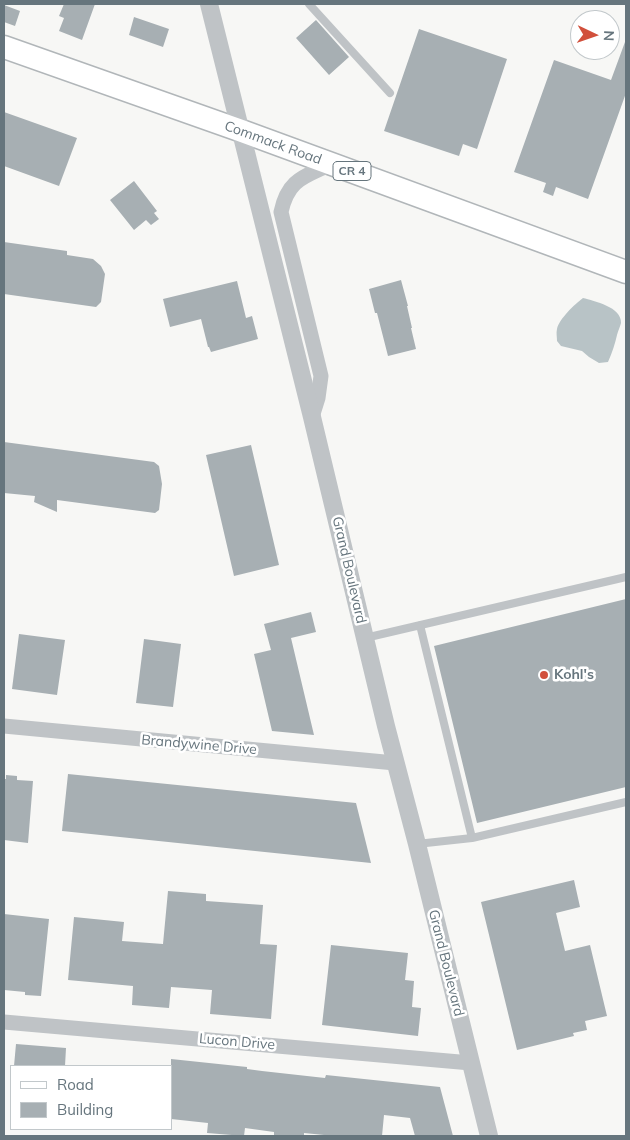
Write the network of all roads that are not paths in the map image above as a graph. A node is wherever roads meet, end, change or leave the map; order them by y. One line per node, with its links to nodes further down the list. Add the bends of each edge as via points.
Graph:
1 (208, 4): 5 (street, Grand Boulevard)
2 (309, 4): 4 (lane)
3 (4, 47): 5 (main road, Commack Road / CR 4)
4 (390, 92)
5 (239, 130): 6 (main road, Commack Road / CR 4); 8 (street, Grand Boulevard)
6 (331, 164): 7 (main road, Commack Road / CR 4); 8 (street, via 292,185 281,212 321,376)
7 (626, 272)
8 (312, 418): 11 (street, Grand Boulevard)
9 (626, 577): 10 (lane)
10 (420, 625): 11 (lane); 15 (lane)
11 (365, 638): 13 (street, Grand Boulevard)
12 (4, 726): 13 (street, Brandywine Drive)
13 (395, 763): 16 (street, Grand Boulevard)
14 (626, 802): 15 (lane)
15 (472, 838): 16 (lane)
16 (417, 844): 18 (street, Grand Boulevard)
17 (4, 1022): 18 (street, Lucon Drive)
18 (471, 1063): 19 (street, Grand Boulevard)
19 (489, 1136)

